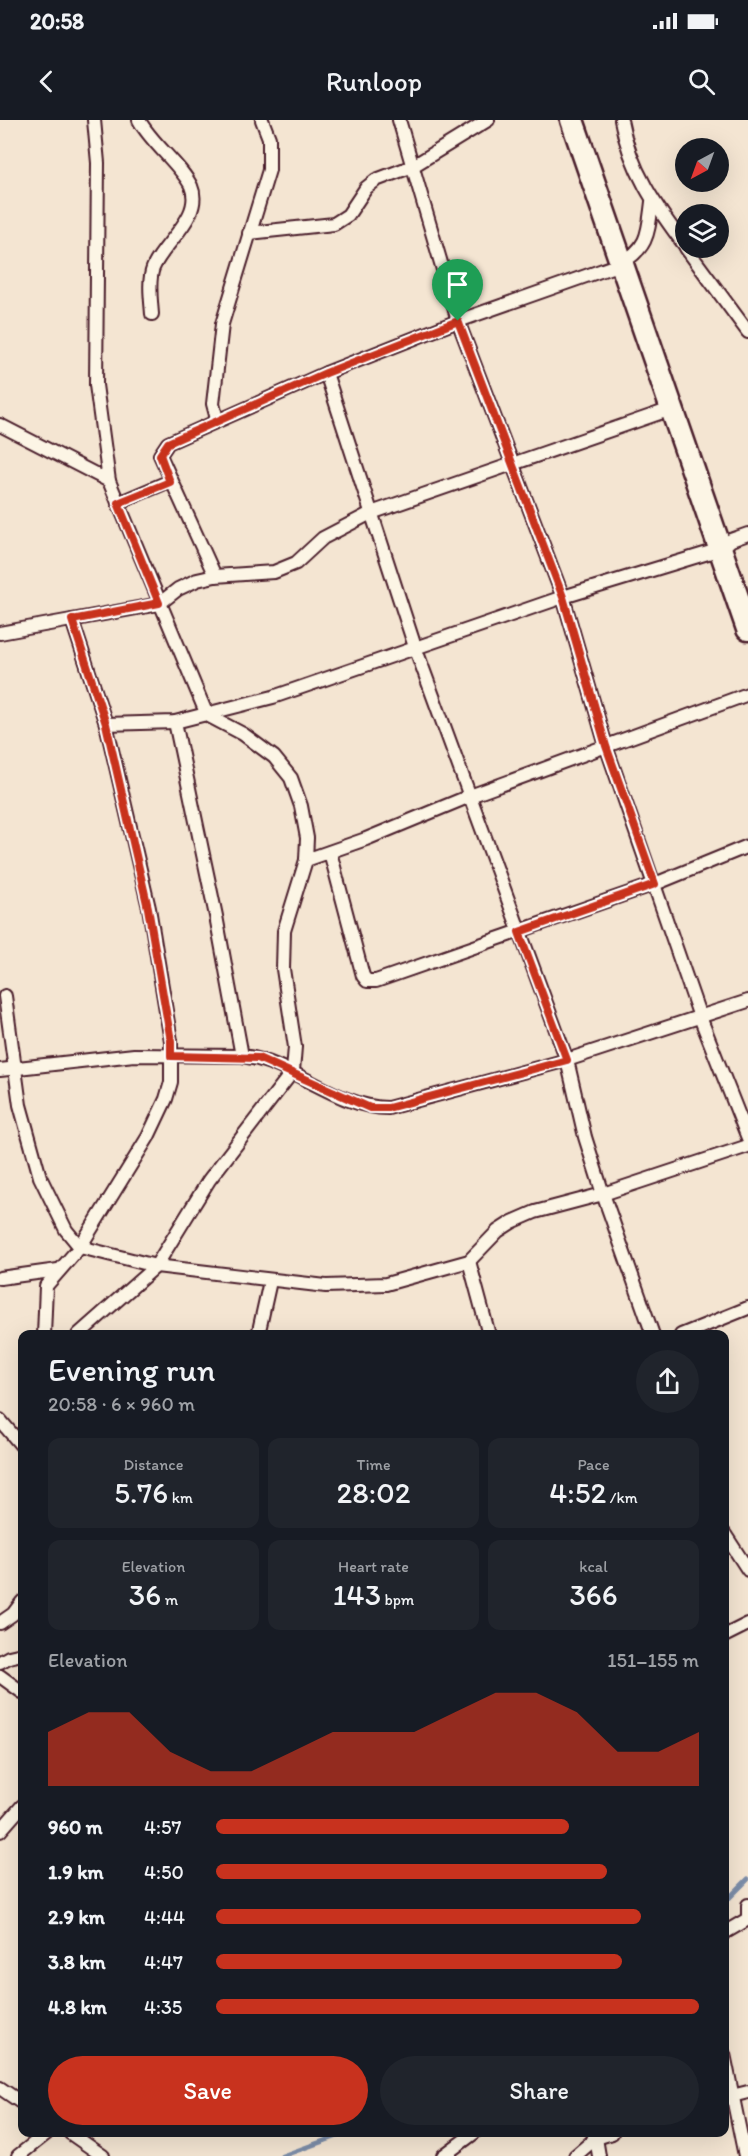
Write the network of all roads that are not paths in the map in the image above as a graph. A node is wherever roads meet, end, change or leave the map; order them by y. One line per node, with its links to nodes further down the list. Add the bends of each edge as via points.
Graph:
1 (94, 120): 22 (street, via 98,163 96,385)
2 (139, 120): 14 (street, via 191,186 193,205 153,268)
3 (262, 120): 10 (street, via 270,161)
4 (399, 120): 8 (street)
5 (488, 120): 8 (street)
6 (572, 120): 13 (highway)
7 (621, 120): 9 (street, via 627,149)
8 (412, 166): 10 (street, via 376,180 348,215 334,224); 15 (street)
9 (652, 202): 11 (street); 13 (street, via 645,243 637,254)
10 (249, 232): 19 (street, via 222,324 213,404)
11 (675, 232)
12 (694, 258): 16 (street)
13 (620, 264): 15 (street); 18 (highway)
14 (152, 314)
15 (458, 321): 17 (street); 21 (street)
16 (748, 332)
17 (326, 373): 19 (street, via 227,419); 25 (street)
18 (674, 408): 21 (street); 27 (highway)
19 (217, 419): 23 (street, via 162,449 160,455)
20 (0, 425): 22 (street)
21 (513, 466): 25 (street); 29 (street)
22 (110, 481): 24 (street)
23 (170, 482): 24 (street); 28 (street)
24 (118, 503): 30 (street)
25 (372, 513): 28 (street, via 323,538 296,563 274,572); 34 (street)
26 (748, 534): 27 (street, via 731,540)
27 (721, 549): 29 (street); 32 (highway)
28 (215, 576): 30 (street, via 178,589)
29 (563, 597): 34 (street); 39 (street)
30 (159, 603): 31 (street); 36 (street)
31 (72, 620): 33 (street); 38 (street)
32 (748, 629)
33 (0, 633)
34 (415, 647): 36 (street, via 273,697); 40 (street)
35 (748, 694): 39 (street)
36 (207, 715): 37 (street); 43 (street, via 243,734 274,757 291,778 307,838)
37 (175, 722): 38 (street); 50 (street)
38 (106, 724): 49 (street, via 148,908)
39 (606, 746): 40 (street); 44 (street)
40 (470, 796): 42 (street); 45 (street)
41 (748, 846): 44 (street)
42 (330, 852): 43 (street); 45 (street, via 367,981)
43 (306, 860): 54 (street, via 284,931 283,969 295,1047)
44 (655, 884): 45 (street); 48 (street)
45 (519, 932): 51 (street)
46 (5, 996): 52 (street)
47 (748, 1001): 48 (street)
48 (700, 1017): 51 (street); 55 (street)
49 (171, 1056): 50 (street); 52 (street, via 134,1055); 58 (street, via 171,1082 166,1099)
50 (242, 1056): 54 (street)
51 (567, 1060): 54 (street, via 388,1108 370,1108); 57 (street)
52 (14, 1068): 53 (street); 58 (street, via 40,1177 66,1230)
53 (0, 1070)
54 (293, 1071): 60 (street, via 209,1180)
55 (748, 1138)
56 (748, 1146): 57 (street)
57 (603, 1194): 59 (street, via 512,1222); 69 (street)
58 (80, 1246): 60 (street); 61 (street)
59 (469, 1261): 63 (street, via 386,1284 326,1286); 68 (street)
60 (156, 1266): 63 (street); 66 (street)
61 (58, 1270): 62 (street); 65 (street, via 46,1286)
62 (0, 1278)
63 (270, 1281): 67 (street)
64 (748, 1308): 70 (street)
65 (44, 1330)
66 (84, 1330)
67 (259, 1330)
68 (488, 1330)
69 (651, 1330)
70 (693, 1330)
71 (0, 1420): 72 (street)
72 (18, 1441)
73 (729, 1541): 74 (street)
74 (748, 1570)
75 (18, 1607): 76 (street)
76 (0, 1623)
77 (748, 1624): 78 (street)
78 (729, 1634)
79 (18, 1655): 80 (street)
80 (0, 1662)
81 (0, 1676): 82 (street)
82 (18, 1689)
83 (18, 1811): 84 (street)
84 (0, 1831)
85 (748, 1905): 86 (street, via 748,1919)
86 (729, 1930)
87 (0, 2088): 90 (street)
88 (748, 2092): 89 (street)
89 (729, 2097): 101 (street)
90 (18, 2100)
91 (42, 2137): 96 (street)
92 (76, 2137): 97 (street)
93 (469, 2137): 98 (street)
94 (592, 2137): 99 (street)
95 (594, 2137): 100 (street)
96 (18, 2156)
97 (103, 2156)
98 (443, 2156)
99 (574, 2156)
100 (599, 2156)
101 (745, 2156)

